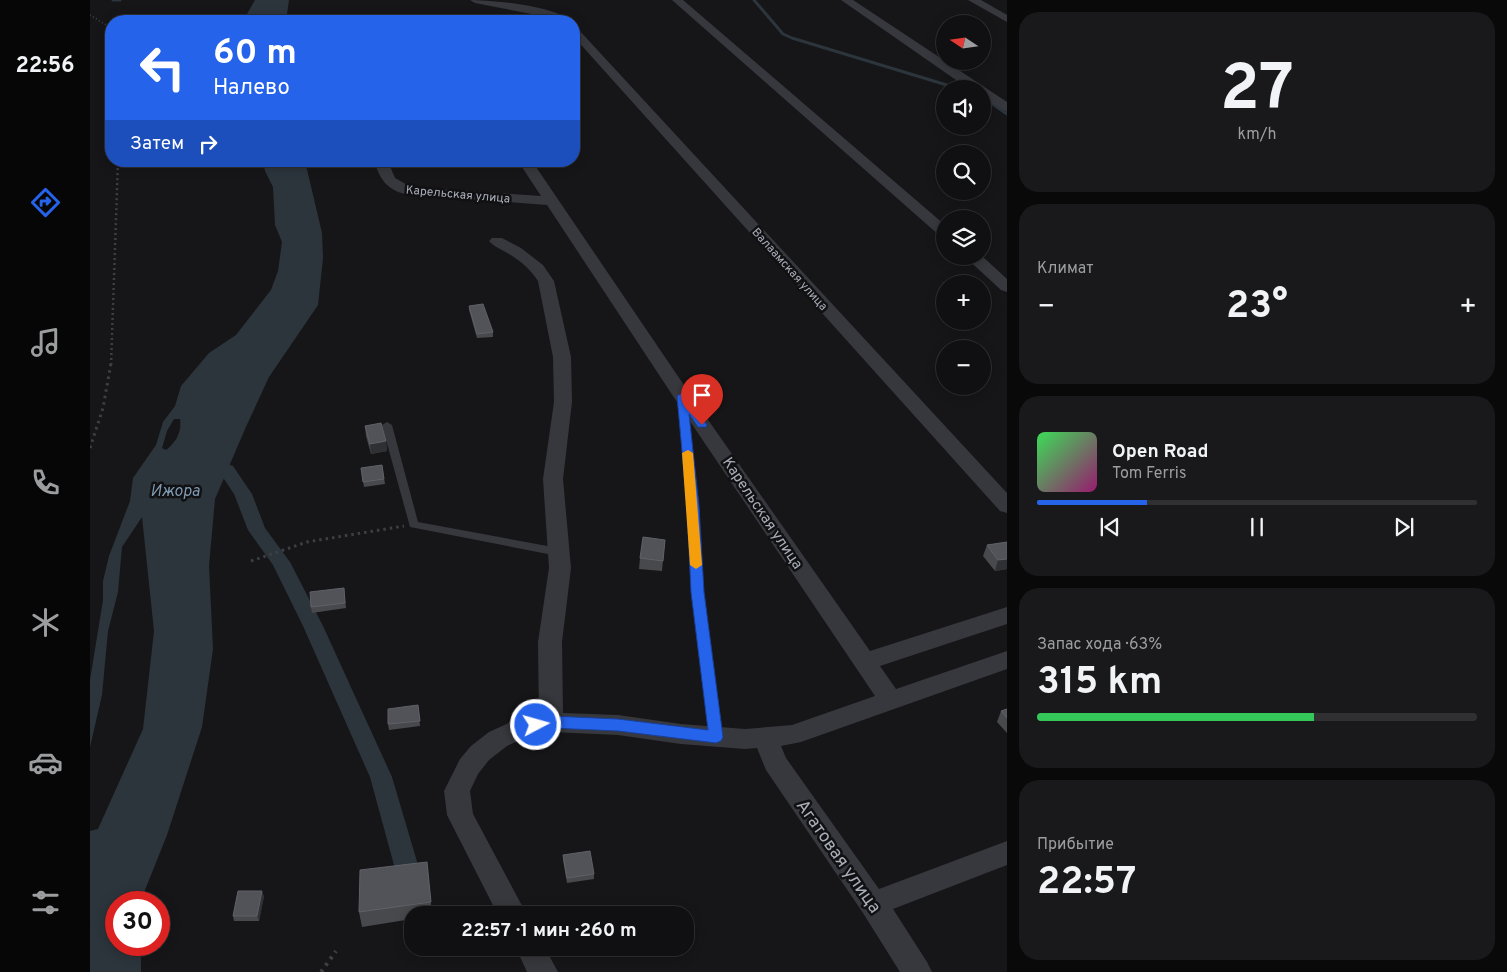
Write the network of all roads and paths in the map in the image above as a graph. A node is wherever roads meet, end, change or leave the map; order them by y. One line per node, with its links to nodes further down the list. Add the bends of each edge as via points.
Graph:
1 (677, 0): 17 (street)
2 (846, 0): 10 (street)
3 (973, 0): 7 (street)
4 (478, 1): 6 (street)
5 (90, 14): 8 (path)
6 (555, 15)
7 (1007, 19)
8 (105, 22)
9 (580, 38): 24 (street, Валаамская улица)
10 (965, 80)
11 (991, 98): 12 (street)
12 (1007, 108)
13 (118, 167): 23 (path, via 112,358 103,408)
14 (383, 167): 16 (street, Карельская улица, via 393,186 410,191)
15 (529, 167): 16 (street, Карельская улица)
16 (552, 201): 21 (street, Карельская улица)
17 (936, 225)
18 (497, 241): 26 (street, via 538,268 546,281 562,357 563,402 553,478)
19 (982, 265): 20 (street)
20 (1007, 287)
21 (682, 396): 30 (street, Карельская улица); 33 (lane, via 698,592)
22 (387, 425): 25 (lane)
23 (90, 448)
24 (1007, 506)
25 (414, 525): 26 (lane); 27 (path, via 307,540)
26 (558, 552): 32 (street, via 560,568 550,642)
27 (251, 561)
28 (1007, 614): 30 (street)
29 (1007, 660): 31 (street)
30 (864, 662): 31 (street, Карельская улица)
31 (891, 700): 34 (street, via 792,735)
32 (551, 722): 33 (street, via 618,725); 37 (street, via 522,728 498,739 480,753 457,791 460,815)
33 (716, 737): 34 (street)
34 (765, 738): 36 (street, Агатовая улица, via 775,763)
35 (1007, 853): 36 (street)
36 (873, 904): 42 (street, Агатовая улица)
37 (508, 906)
38 (336, 951): 40 (path)
39 (534, 956): 41 (street)
40 (321, 972)
41 (543, 972)
42 (917, 972)

